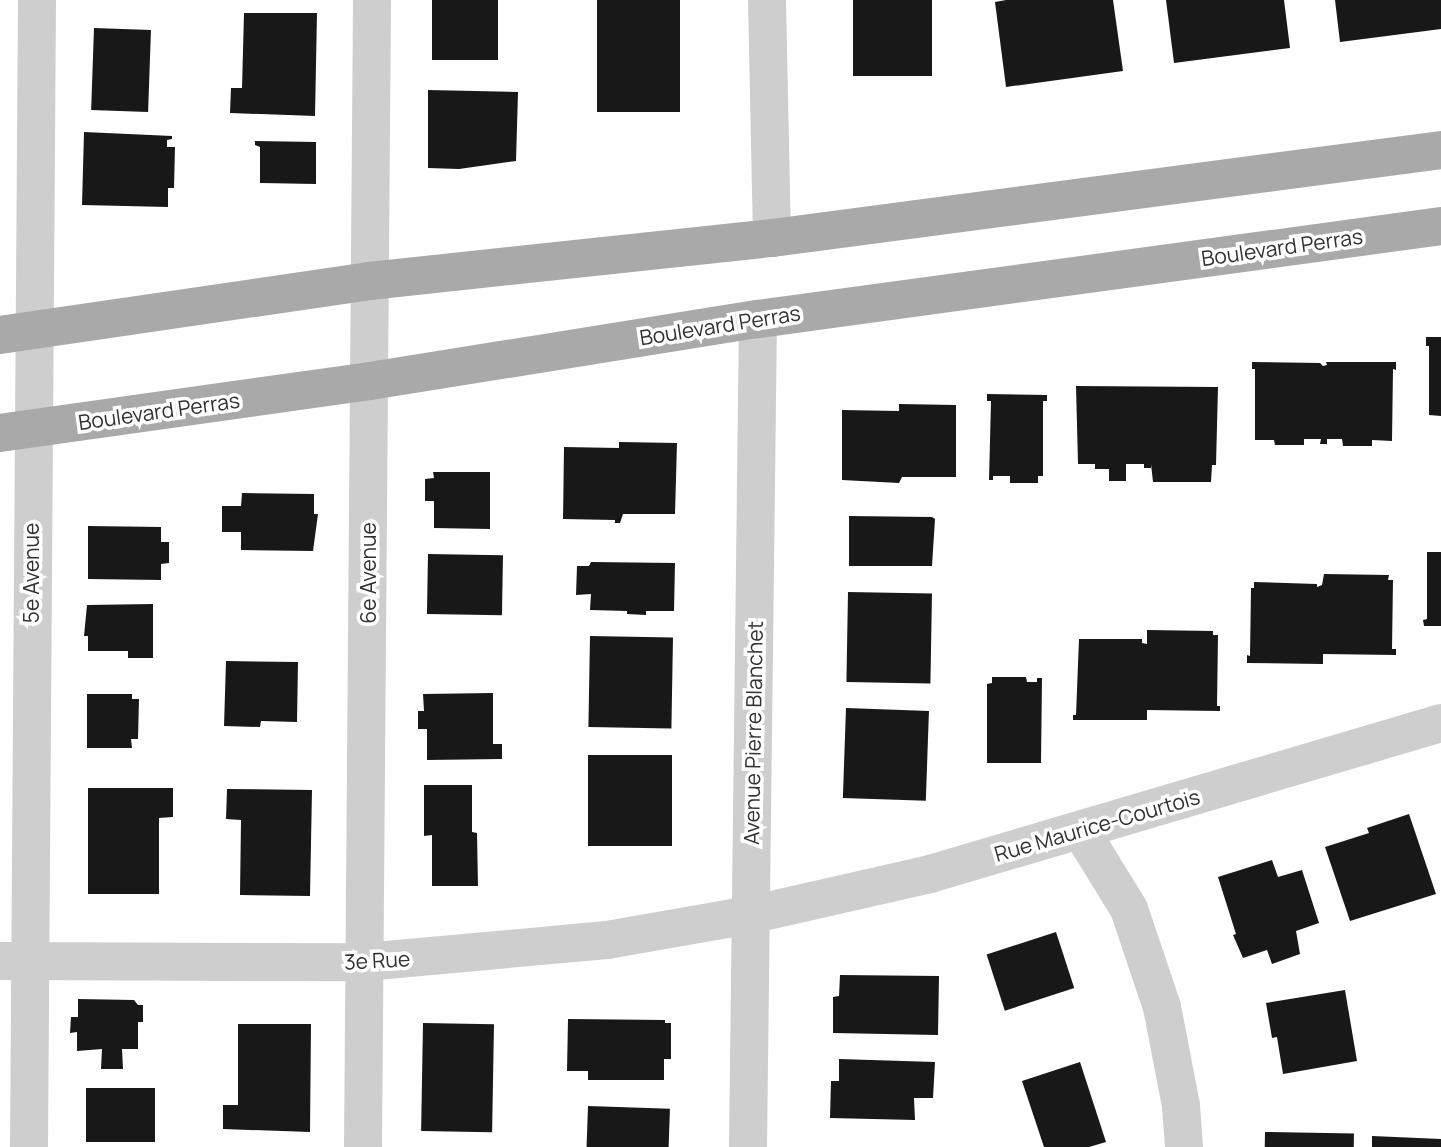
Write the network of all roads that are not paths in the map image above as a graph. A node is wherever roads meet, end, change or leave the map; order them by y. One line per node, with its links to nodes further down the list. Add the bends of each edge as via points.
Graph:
1 (37, 0): 9 (street, 5e Avenue)
2 (372, 0): 7 (street, 6e Avenue)
3 (767, 0): 6 (street)
4 (1441, 150): 6 (main road)
5 (1441, 226): 8 (main road, Boulevard Perras)
6 (772, 238): 7 (main road)
7 (369, 281): 9 (main road); 10 (street, 6e Avenue)
8 (758, 318): 10 (main road, Boulevard Perras); 14 (street, Avenue Pierre Blanchet)
9 (16, 332): 11 (street, 5e Avenue)
10 (370, 381): 11 (main road, Boulevard Perras); 16 (street, 6e Avenue)
11 (16, 431): 15 (street, 5e Avenue)
12 (1441, 723): 13 (street, Rue Maurice-Courtois)
13 (1081, 831): 14 (street, Rue Maurice-Courtois, via 930,874); 20 (street, via 1129,909 1162,1007)
14 (750, 915): 16 (street, 3e Rue, via 607,940); 19 (street, Avenue Pierre Blanchet)
15 (15, 961): 16 (street, 3e Rue); 17 (street, 5e Avenue)
16 (365, 962): 18 (street, 6e Avenue)
17 (29, 1147)
18 (363, 1147)
19 (748, 1147)
20 (1184, 1147)

